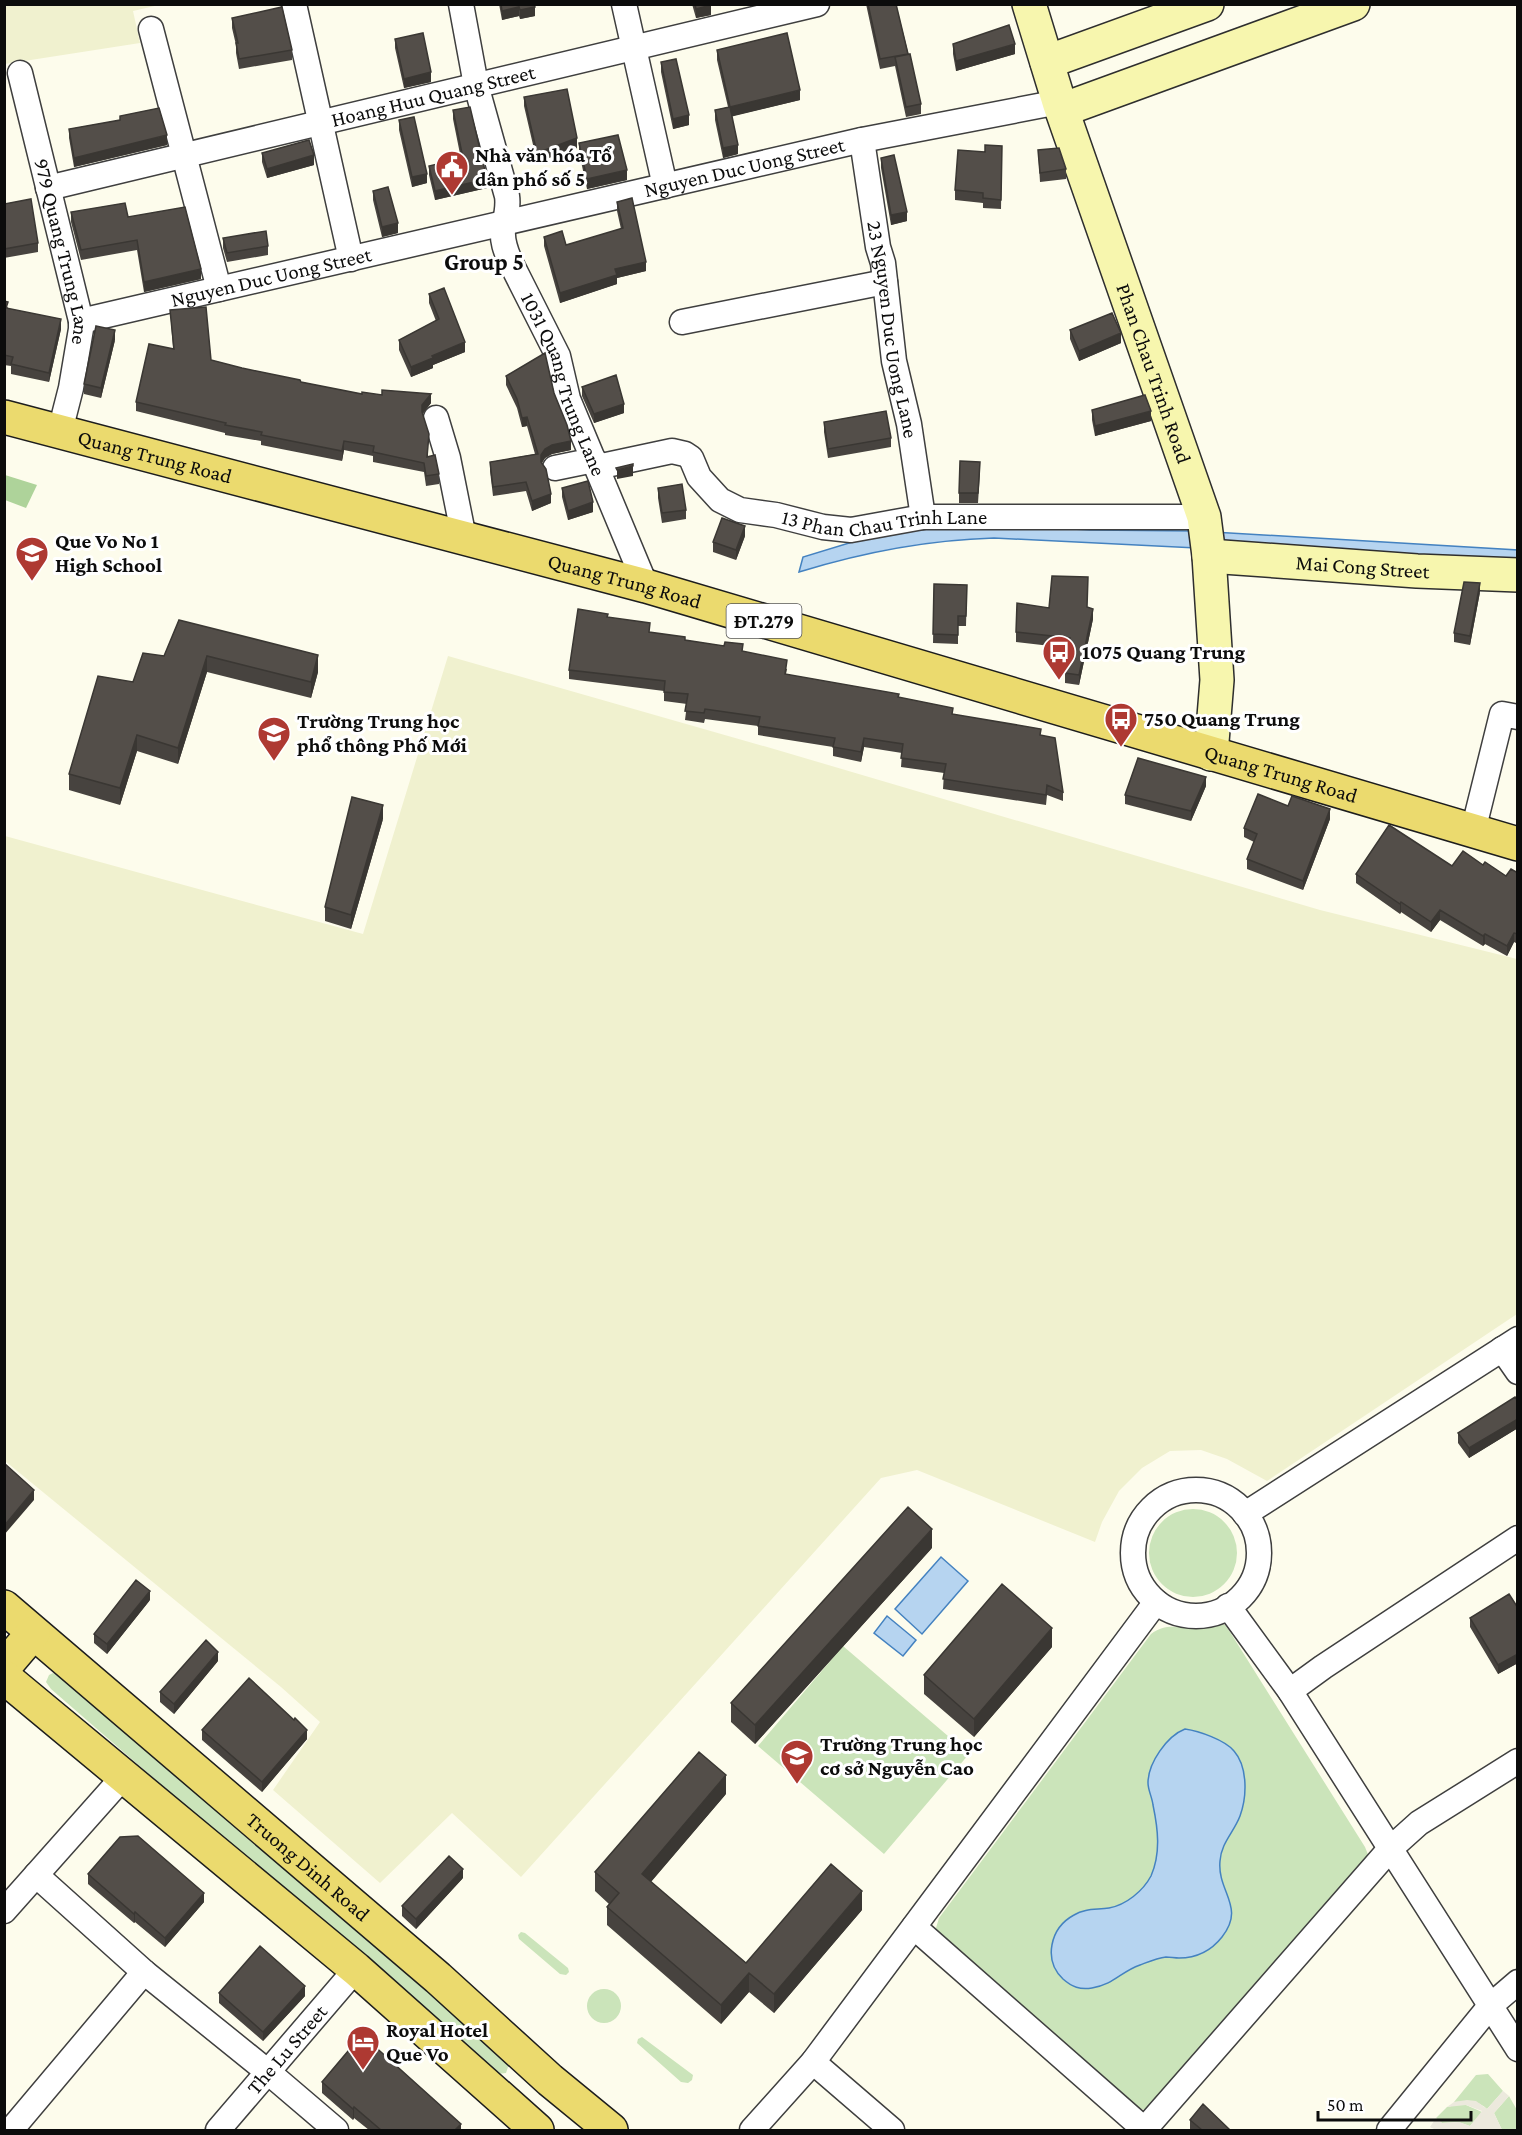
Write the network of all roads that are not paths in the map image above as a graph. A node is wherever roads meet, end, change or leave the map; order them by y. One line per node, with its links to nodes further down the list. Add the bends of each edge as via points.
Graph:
1 (294, 4): 14 (street)
2 (461, 4): 12 (street, 1031 Quang Trung Lane)
3 (624, 4): 9 (street)
4 (817, 4): 9 (street, Hoang Huu Quang Street)
5 (1029, 4): 10 (street, Phan Chau Trinh Road)
6 (1207, 4): 10 (street)
7 (1353, 4): 13 (street)
8 (151, 29): 16 (street)
9 (634, 48): 12 (street, Hoang Huu Quang Street); 17 (street)
10 (1047, 63): 13 (street, Phan Chau Trinh Road)
11 (20, 73): 18 (street, 979 Quang Trung Lane)
12 (476, 86): 14 (street, Hoang Huu Quang Street); 19 (street, 1031 Quang Trung Lane, via 507,196)
13 (1060, 106): 15 (street, Nguyen Duc Uong Street); 31 (street, Phan Chau Trinh Road)
14 (320, 123): 16 (street, Hoang Huu Quang Street); 20 (street)
15 (862, 140): 17 (street, Nguyen Duc Uong Street); 21 (street, 23 Nguyen Duc Uong Lane)
16 (184, 155): 18 (street, Hoang Huu Quang Street); 22 (street)
17 (665, 186): 19 (street, Nguyen Duc Uong Street)
18 (48, 188): 23 (street, 979 Quang Trung Lane)
19 (506, 222): 20 (street, Nguyen Duc Uong Street); 28 (street, 1031 Quang Trung Lane, via 503,242 510,261 558,356 568,399)
20 (351, 259): 22 (street, Nguyen Duc Uong Street)
21 (885, 282): 24 (street); 30 (street, 23 Nguyen Duc Uong Lane, via 894,362 909,424)
22 (219, 289): 23 (street, Nguyen Duc Uong Street)
23 (81, 321): 27 (street, 979 Quang Trung Lane)
24 (682, 322)
25 (4, 417): 27 (main road, Quang Trung Road / ĐT.279)
26 (436, 418): 32 (street)
27 (60, 432): 32 (main road, Quang Trung Road / ĐT.279)
28 (595, 463): 29 (street, 13 Phan Chau Trinh Lane); 30 (street, 13 Phan Chau Trinh Lane, via 672,451 685,454 720,500 740,510 823,527 851,530); 35 (street, 1031 Quang Trung Lane)
29 (555, 468)
30 (923, 517): 31 (street, 13 Phan Chau Trinh Lane)
31 (1204, 517): 33 (street, Phan Chau Trinh Road)
32 (464, 538): 35 (main road, Quang Trung Road / ĐT.279)
33 (1209, 556): 34 (street, Mai Cong Street); 37 (street, Phan Chau Trinh Road, via 1217,680)
34 (1518, 575)
35 (646, 586): 37 (main road, Quang Trung Road / ĐT.279)
36 (1518, 717): 38 (street, via 1502,714)
37 (1211, 754): 38 (main road, Quang Trung Road / ĐT.279)
38 (1473, 831): 39 (main road, Quang Trung Road / ĐT.279)
39 (1518, 844)
40 (1510, 1344): 41 (street); 42 (street)
41 (1518, 1372)
42 (1245, 1514): 44 (street, via 1227,1498 1196,1490 1172,1494 1152,1508 1135,1536 1133,1560 1141,1583); 45 (street, via 1257,1540 1256,1569 1243,1593)
43 (1518, 1538): 50 (street)
44 (1156, 1602): 45 (street, via 1192,1615); 56 (street)
45 (1228, 1606): 50 (street)
46 (4, 1607): 47 (main road, Truong Dinh Road)
47 (33, 1633): 48 (main road); 64 (main road, Truong Dinh Road, via 438,1978)
48 (4, 1666)
49 (4, 1677): 52 (main road)
50 (1290, 1691): 53 (street)
51 (1518, 1761): 53 (street, via 1419,1823)
52 (124, 1776): 54 (street); 57 (main road)
53 (1390, 1849): 60 (street); 72 (street)
54 (36, 1875): 55 (street); 58 (street)
55 (4, 1911)
56 (914, 1927): 62 (street); 72 (street)
57 (356, 1969): 63 (street, The Lu Street); 65 (main road)
58 (144, 1972): 63 (street); 66 (street)
59 (1518, 1982): 60 (street)
60 (1490, 2006): 61 (street); 73 (street)
61 (1518, 2049)
62 (813, 2062): 70 (street); 71 (street)
63 (268, 2072): 67 (street, The Lu Street); 68 (street)
64 (550, 2080): 65 (main road); 69 (main road, Truong Dinh Road)
65 (528, 2123)
66 (11, 2130)
67 (218, 2130)
68 (336, 2130)
69 (611, 2130)
70 (752, 2130)
71 (892, 2130)
72 (1145, 2130)
73 (1389, 2130)

